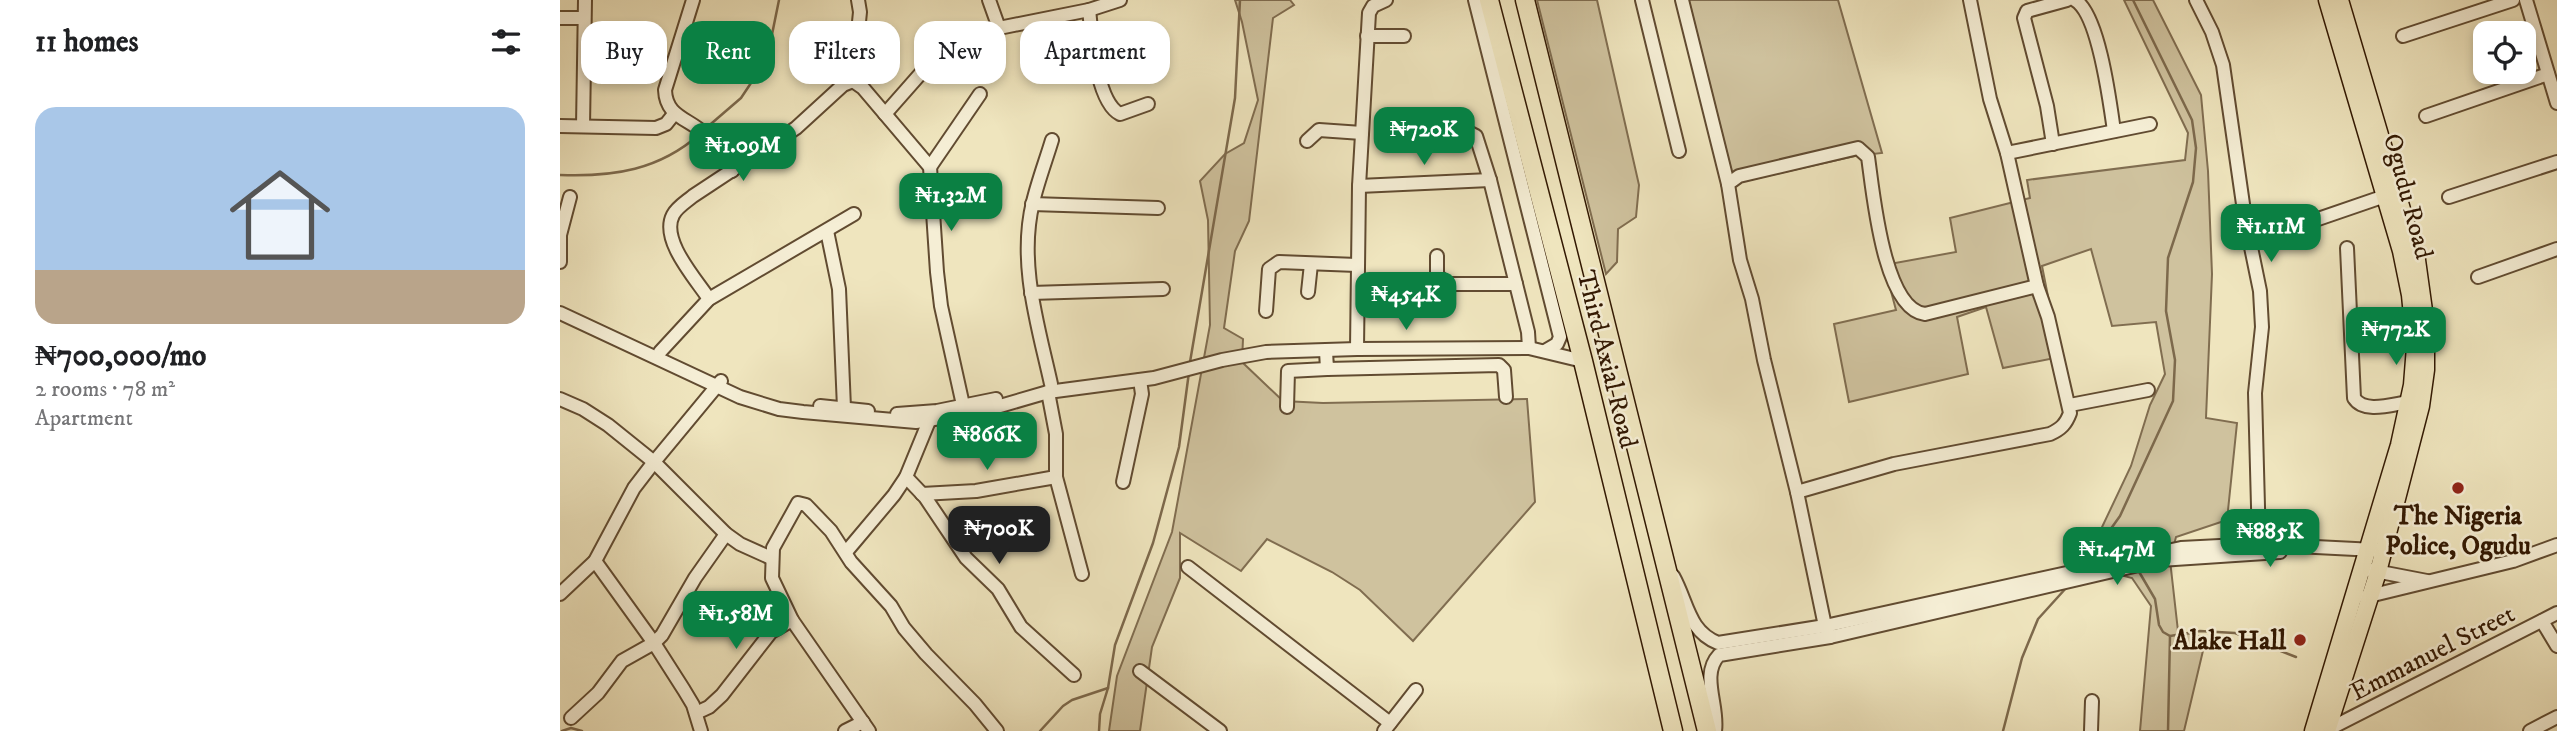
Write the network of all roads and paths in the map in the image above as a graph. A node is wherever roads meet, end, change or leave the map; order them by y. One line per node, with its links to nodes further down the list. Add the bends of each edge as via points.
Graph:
1 (585, 0): 22 (street)
2 (693, 0): 35 (street, via 665,90)
3 (858, 0): 23 (street)
4 (989, 0): 24 (street)
5 (1119, 0): 20 (street)
6 (1386, 0): 26 (street, via 1368,13)
7 (1475, 0): 83 (street, via 1560,337)
8 (1489, 0): 85 (highway, Third Axial Road)
9 (1525, 0): 113 (highway, Third Axial Road)
10 (1642, 0): 48 (street)
11 (1682, 0): 54 (street)
12 (1970, 0): 49 (street, via 1990,99)
13 (2067, 0): 47 (street, via 2027,12 2024,18)
14 (2075, 0): 42 (street, via 2097,42)
15 (2196, 0): 106 (street, via 2223,65 2260,291 2262,327 2255,393)
16 (2327, 0): 44 (main road, Ogudu Road)
17 (2340, 0): 44 (main road, Ogudu Road)
18 (2513, 0): 28 (street)
19 (2526, 0): 29 (street)
20 (1089, 10): 25 (street); 34 (street, via 1097,77 1114,111 1120,114)
21 (560, 18): 22 (street)
22 (584, 18): 41 (street)
23 (860, 21)
24 (996, 21)
25 (1006, 27)
26 (1367, 36): 27 (street); 43 (street)
27 (1404, 36)
28 (2403, 36)
29 (2548, 75): 33 (street); 37 (street)
30 (858, 84): 36 (street); 52 (street, via 843,85 796,128)
31 (914, 84): 36 (street)
32 (980, 94): 51 (street)
33 (2557, 103)
34 (1147, 104)
35 (674, 114): 41 (street, via 667,124 656,128); 52 (street, via 702,131)
36 (885, 114): 51 (street)
37 (2426, 116)
38 (1448, 122): 53 (street, via 1476,136)
39 (2150, 124): 42 (street)
40 (560, 126): 41 (street)
41 (583, 126)
42 (2114, 131): 47 (street)
43 (1362, 133): 46 (street, via 1319,130); 55 (street)
44 (2373, 133): 56 (main road, Ogudu Road); 111 (main road, Ogudu Road, via 2417,260 2426,348 2421,406)
45 (1052, 140): 59 (street)
46 (1307, 141)
47 (2053, 144): 49 (street)
48 (1679, 151)
49 (2007, 153): 72 (street)
50 (2557, 162): 58 (street)
51 (930, 167): 97 (street, via 941,306)
52 (732, 170): 76 (street, via 680,206 670,224 674,246)
53 (1490, 180): 55 (street); 71 (street)
54 (1728, 184): 72 (street, via 1740,176 1858,148 1868,157 1892,282 1911,309 1925,314); 103 (street, via 1740,260)
55 (1359, 186): 69 (street)
56 (2385, 196): 62 (street); 93 (main road, Ogudu Road, via 2401,251 2413,321)
57 (570, 197): 67 (street, via 560,235)
58 (2449, 197)
59 (1032, 204): 60 (street); 75 (street)
60 (1158, 208)
61 (855, 214): 63 (street)
62 (2286, 230)
63 (827, 231): 76 (street); 96 (street, via 839,289)
64 (2347, 248): 93 (street, via 2354,398 2367,407)
65 (2557, 249): 70 (street)
66 (1437, 256): 71 (street, via 1437,275 1450,284)
67 (560, 262)
68 (1311, 264): 69 (street); 74 (street); 78 (street, via 1273,264)
69 (1357, 265): 81 (street)
70 (2478, 277)
71 (1516, 284): 80 (street)
72 (2037, 286): 94 (street)
73 (1163, 289): 75 (street)
74 (1308, 292)
75 (1031, 293): 89 (street)
76 (709, 299): 84 (street)
77 (560, 304): 84 (street)
78 (1266, 311)
79 (560, 313): 88 (street)
80 (1529, 348): 81 (street); 83 (street)
81 (1357, 349): 82 (street)
82 (1326, 351): 86 (street); 87 (street, via 1266,352)
83 (1545, 351): 85 (street)
84 (660, 352): 88 (street)
85 (1583, 361): 138 (highway, Third Axial Road)
86 (1327, 369): 91 (street, via 1499,365 1504,370); 95 (street, via 1288,371)
87 (1138, 381): 89 (street, via 1095,379); 102 (street, via 1142,394)
88 (720, 384): 96 (street, via 764,397); 98 (street, via 740,397 779,409); 99 (street)
89 (1049, 388): 97 (street); 101 (street)
90 (2148, 390): 94 (street)
91 (1506, 397)
92 (560, 399): 99 (street, via 608,425)
93 (2409, 402): 111 (main road, Ogudu Road)
94 (2070, 405): 103 (street, via 2067,422 2050,434 1894,464)
95 (1287, 407)
96 (844, 408): 97 (street, via 903,414)
97 (965, 410): 98 (street)
98 (929, 421): 100 (street)
99 (654, 462): 105 (street); 112 (street, via 620,512)
100 (906, 477): 104 (street); 108 (street)
101 (1056, 477): 104 (street, via 976,491); 115 (street)
102 (1123, 482)
103 (1797, 492): 122 (street)
104 (922, 494): 126 (street, via 966,558 998,589 1021,627)
105 (726, 534): 110 (street); 123 (street)
106 (2259, 544): 109 (street, via 2181,548); 111 (street)
107 (2557, 545): 116 (street, Emmanuel Street)
108 (846, 552): 110 (street, via 806,505 798,503); 136 (street, via 904,628)
109 (2159, 556): 111 (street, via 2306,551 2351,552); 122 (street)
110 (771, 558): 120 (street, via 772,578)
111 (2373, 559): 116 (street); 118 (main road, Ogudu Road)
112 (595, 561): 117 (street); 123 (street)
113 (1666, 564): 122 (street, via 1697,630 1707,639 1718,643); 139 (highway, Third Axial Road)
114 (1188, 567): 133 (street)
115 (1082, 574)
116 (2431, 582): 118 (street, Emmanuel Street)
117 (560, 594)
118 (2362, 597): 142 (main road, Ogudu Road); 143 (main road, Ogudu Road)
119 (2557, 613): 121 (street, Emmanuel Street)
120 (792, 620): 129 (street, via 771,632 722,695); 132 (street)
121 (2542, 621): 124 (street); 143 (street, Emmanuel Street)
122 (1828, 631): 140 (street, via 1719,655 1711,674)
123 (654, 643): 129 (street); 131 (street, via 622,661)
124 (2557, 646)
125 (1140, 671): 137 (street)
126 (1074, 675)
127 (1416, 690): 133 (street)
128 (2092, 701): 141 (street)
129 (696, 713): 134 (street)
130 (2557, 717): 144 (street)
131 (571, 718)
132 (866, 726): 135 (street)
133 (1387, 727)
134 (701, 731)
135 (845, 731)
136 (997, 731)
137 (1220, 731)
138 (1674, 731)
139 (1707, 731)
140 (1715, 731)
141 (2091, 731)
142 (2313, 731)
143 (2327, 731)
144 (2530, 731)

